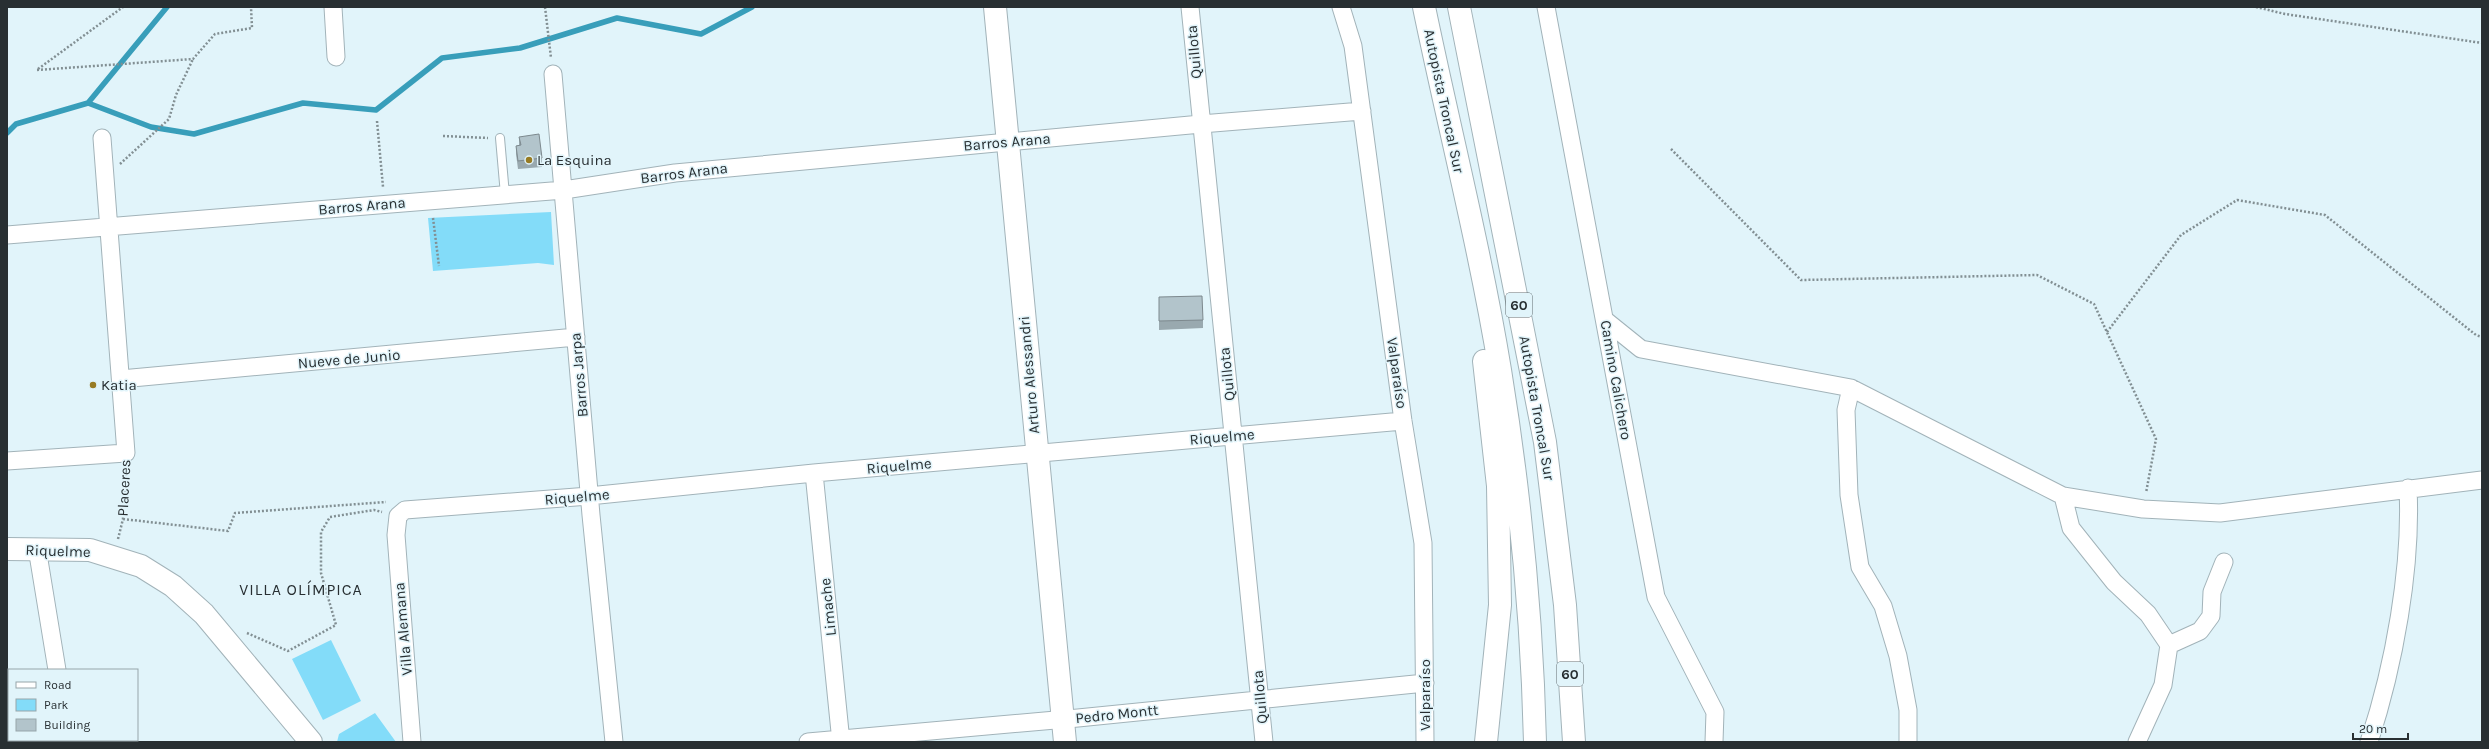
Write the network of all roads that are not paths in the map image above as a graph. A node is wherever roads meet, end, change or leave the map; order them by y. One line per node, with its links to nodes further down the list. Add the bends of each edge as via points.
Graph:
1 (333, 7): 8 (street)
2 (995, 7): 14 (main road, Arturo Alessandri)
3 (1190, 7): 11 (street, Quillota)
4 (1341, 7): 10 (street, Valparaíso, via 1353,46)
5 (1424, 7): 17 (main road, Autopista Troncal Sur / 60)
6 (1459, 7): 52 (main road, Autopista Troncal Sur / 60, via 1545,442 1565,606)
7 (1546, 7): 20 (street, Camino Calichero)
8 (336, 56)
9 (553, 74): 15 (street, Barros Jarpa)
10 (1362, 111): 11 (street, Barros Arana); 24 (street, Valparaíso)
11 (1201, 124): 14 (street, Barros Arana); 25 (street, Quillota)
12 (102, 138): 18 (street, Placeres)
13 (500, 138): 16 (lane)
14 (1007, 142): 15 (street, Barros Arana, via 675,173); 26 (main road, Arturo Alessandri)
15 (564, 190): 16 (street, Barros Arana); 21 (street, Barros Jarpa)
16 (505, 195): 18 (street, Barros Arana)
17 (1467, 209): 50 (main road, via 1498,486 1500,605); 51 (main road, Autopista Troncal Sur / 60, via 1499,368 1512,449 1529,610)
18 (109, 226): 19 (street, Barros Arana); 22 (street, Placeres)
19 (7, 235)
20 (1605, 320): 23 (street, via 1641,349); 53 (street, Camino Calichero, via 1656,598 1715,712)
21 (576, 337): 22 (street, Nueve de Junio); 31 (street, Barros Jarpa)
22 (121, 379): 27 (street, Placeres, via 126,453)
23 (1850, 388): 32 (street); 54 (street, via 1846,410 1849,495 1860,567 1883,606 1898,656 1908,710)
24 (1403, 421): 25 (street, Riquelme); 39 (street, Valparaíso, via 1423,543)
25 (1234, 436): 26 (street, Riquelme); 40 (street, Quillota)
26 (1036, 454): 28 (street, Riquelme); 41 (main road, Arturo Alessandri)
27 (7, 461)
28 (814, 473): 31 (street, Riquelme); 42 (street, Limache)
29 (2482, 480): 30 (street)
30 (2408, 488): 32 (street, via 2220,513 2143,509); 56 (street, via 2410,512 2402,596 2380,708)
31 (589, 496): 33 (street, Riquelme, via 405,510); 45 (street, Barros Jarpa)
32 (2063, 496): 37 (street, via 2071,528 2114,582 2148,614)
33 (398, 516): 44 (street, Villa Alemana, via 396,535)
34 (37, 548): 35 (main road, Riquelme); 38 (street); 43 (main road, Riquelme, via 90,550 109,555 141,566 173,586 204,614)
35 (7, 550)
36 (2224, 562): 37 (street, via 2212,592 2211,616 2200,631)
37 (2169, 645): 55 (street, via 2163,684)
38 (58, 669)
39 (1425, 683): 40 (street, Pedro Montt); 49 (street, Valparaíso)
40 (1260, 700): 41 (street, Pedro Montt); 48 (street, Quillota)
41 (1063, 720): 42 (street, Pedro Montt); 47 (main road, Arturo Alessandri)
42 (841, 741): 46 (street, Pedro Montt)
43 (311, 742)
44 (412, 742)
45 (614, 742)
46 (808, 742)
47 (1065, 742)
48 (1264, 742)
49 (1425, 742)
50 (1486, 742)
51 (1535, 742)
52 (1574, 742)
53 (1714, 742)
54 (1908, 742)
55 (2137, 742)
56 (2368, 742)

